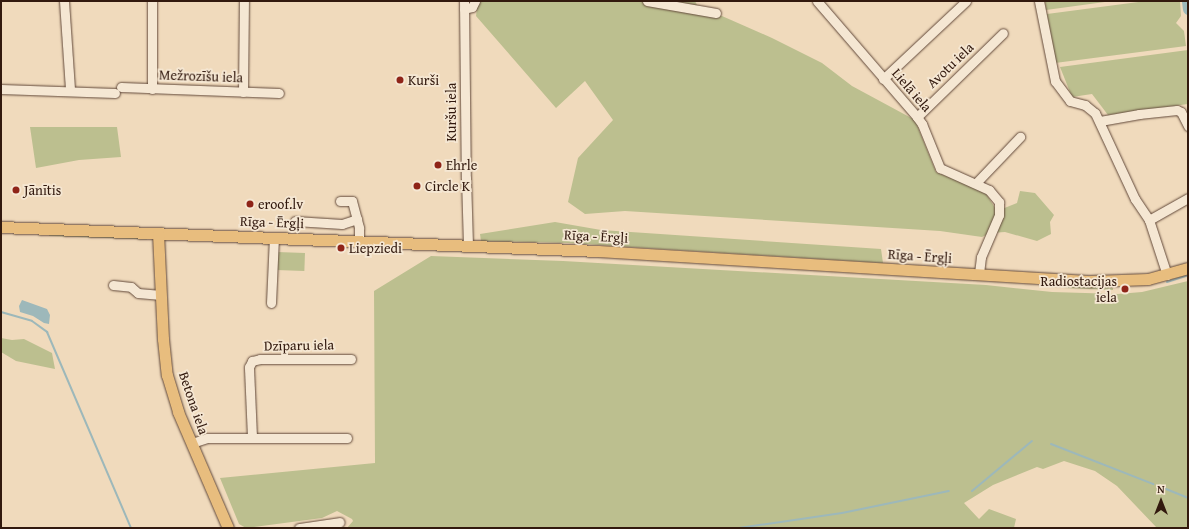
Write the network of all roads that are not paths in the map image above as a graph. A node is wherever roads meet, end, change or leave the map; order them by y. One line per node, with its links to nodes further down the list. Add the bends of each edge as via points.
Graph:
1 (64, 1): 15 (street)
2 (152, 1): 14 (street)
3 (244, 1): 16 (street)
4 (475, 1): 9 (street, via 472,7)
5 (647, 1): 10 (street)
6 (817, 1): 12 (street, Lielā iela)
7 (1039, 1): 19 (street, via 1056,81 1070,101 1091,108)
8 (963, 2): 12 (street)
9 (464, 5): 32 (street, Kuršu iela)
10 (716, 13)
11 (1003, 32): 18 (street, Avotu iela)
12 (883, 79): 18 (street, Lielā iela)
13 (1, 89): 15 (street, Mežrozīšu iela)
14 (152, 89): 15 (street, Mežrozīšu iela); 16 (street, Mežrozīšu iela)
15 (70, 90)
16 (243, 92): 17 (street, Mežrozīšu iela)
17 (280, 93)
18 (917, 117): 22 (street, Lielā iela, via 940,168)
19 (1100, 121): 20 (street, via 1177,110 1181,112); 26 (street, via 1135,199)
20 (1188, 126)
21 (1020, 137): 22 (street)
22 (976, 183): 34 (street, Lielā iela, via 989,190 999,202 999,215 981,257)
23 (1188, 198): 26 (street)
24 (340, 201): 25 (street, via 352,201)
25 (357, 219): 27 (street, via 342,224); 31 (street)
26 (1149, 220): 35 (street)
27 (295, 221)
28 (1, 227): 29 (main road, Rīga - Ērgļi)
29 (158, 233): 30 (main road, Rīga - Ērgļi); 37 (main road, Betona iela)
30 (274, 237): 31 (main road, Rīga - Ērgļi); 38 (street)
31 (359, 241): 32 (main road, Rīga - Ērgļi)
32 (468, 246): 34 (main road, Rīga - Ērgļi)
33 (1188, 268): 35 (main road, Rīga - Ērgļi)
34 (979, 274): 35 (main road, Rīga - Ērgļi, via 1108,281)
35 (1167, 276)
36 (113, 285): 37 (street, via 131,287 138,293)
37 (161, 295): 42 (main road, Betona iela, via 167,375 178,412)
38 (271, 304)
39 (351, 359): 40 (street, Dzīparu iela, via 252,361 249,367)
40 (252, 437): 41 (street); 42 (street, via 207,438)
41 (347, 438)
42 (192, 443): 44 (main road, Betona iela)
43 (340, 522): 45 (street)
44 (228, 528)
45 (299, 528)

